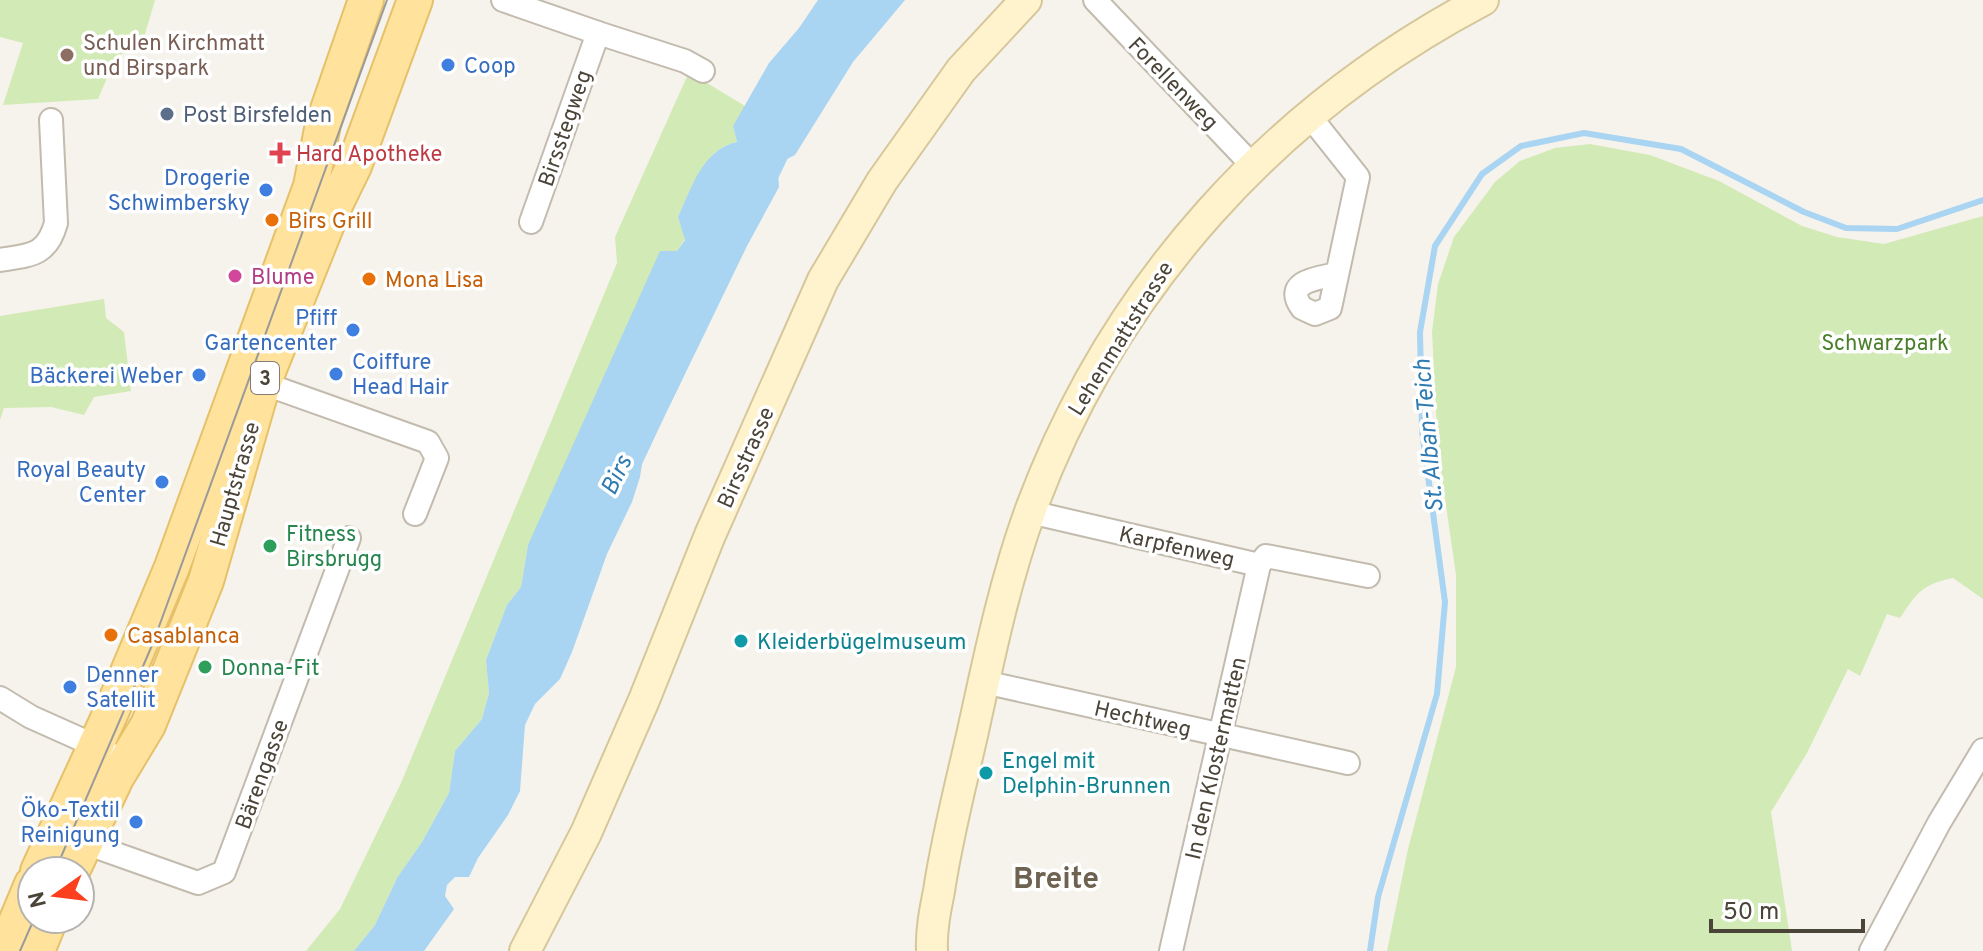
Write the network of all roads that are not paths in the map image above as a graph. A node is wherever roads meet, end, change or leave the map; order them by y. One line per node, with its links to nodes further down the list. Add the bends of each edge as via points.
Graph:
1 (366, 0): 15 (main road, Hauptstrasse / 3, via 323,124 313,181)
2 (415, 0): 15 (main road, Hauptstrasse / 3, via 354,166)
3 (503, 0): 7 (street)
4 (1026, 0): 33 (street, Birsstrasse, via 961,70 882,181 823,280 586,833)
5 (1095, 0): 11 (street, Forellenweg)
6 (1483, 0): 9 (street, Lehenmattstrasse, via 1412,40)
7 (598, 33): 8 (street); 12 (street, Birsstegweg)
8 (703, 71)
9 (1308, 114): 11 (street, Lehenmattstrasse); 14 (street, via 1358,177)
10 (51, 120): 13 (street, via 56,223 52,236 33,255)
11 (1253, 166): 16 (street, Lehenmattstrasse, via 1173,254 1129,316 1067,422)
12 (531, 222)
13 (0, 260)
14 (1337, 274)
15 (253, 380): 17 (street, via 428,442 437,458); 24 (main road, Hauptstrasse / 3); 26 (main road, Hauptstrasse / 3, via 206,581 148,725)
16 (1030, 512): 19 (street, Karpfenweg); 21 (street, Lehenmattstrasse)
17 (415, 514)
18 (349, 538): 30 (street, Bärengasse, via 224,872 198,883)
19 (1259, 565): 20 (street, Karpfenweg, via 1266,556); 23 (street, In den Klostermatten)
20 (1368, 576)
21 (984, 682): 23 (street, Hechtweg); 34 (street, Lehenmattstrasse, via 943,860)
22 (0, 698): 24 (street)
23 (1219, 735): 27 (street, Hechtweg); 35 (street, In den Klostermatten)
24 (95, 746): 26 (street); 28 (main road, Hauptstrasse / 3)
25 (1983, 750): 36 (street)
26 (126, 758): 29 (main road, Hauptstrasse / 3)
27 (1348, 763)
28 (45, 855)
29 (79, 855)
30 (96, 861)
31 (16, 922): 32 (main road)
32 (4, 951)
33 (525, 951)
34 (932, 951)
35 (1171, 951)
36 (1871, 951)

